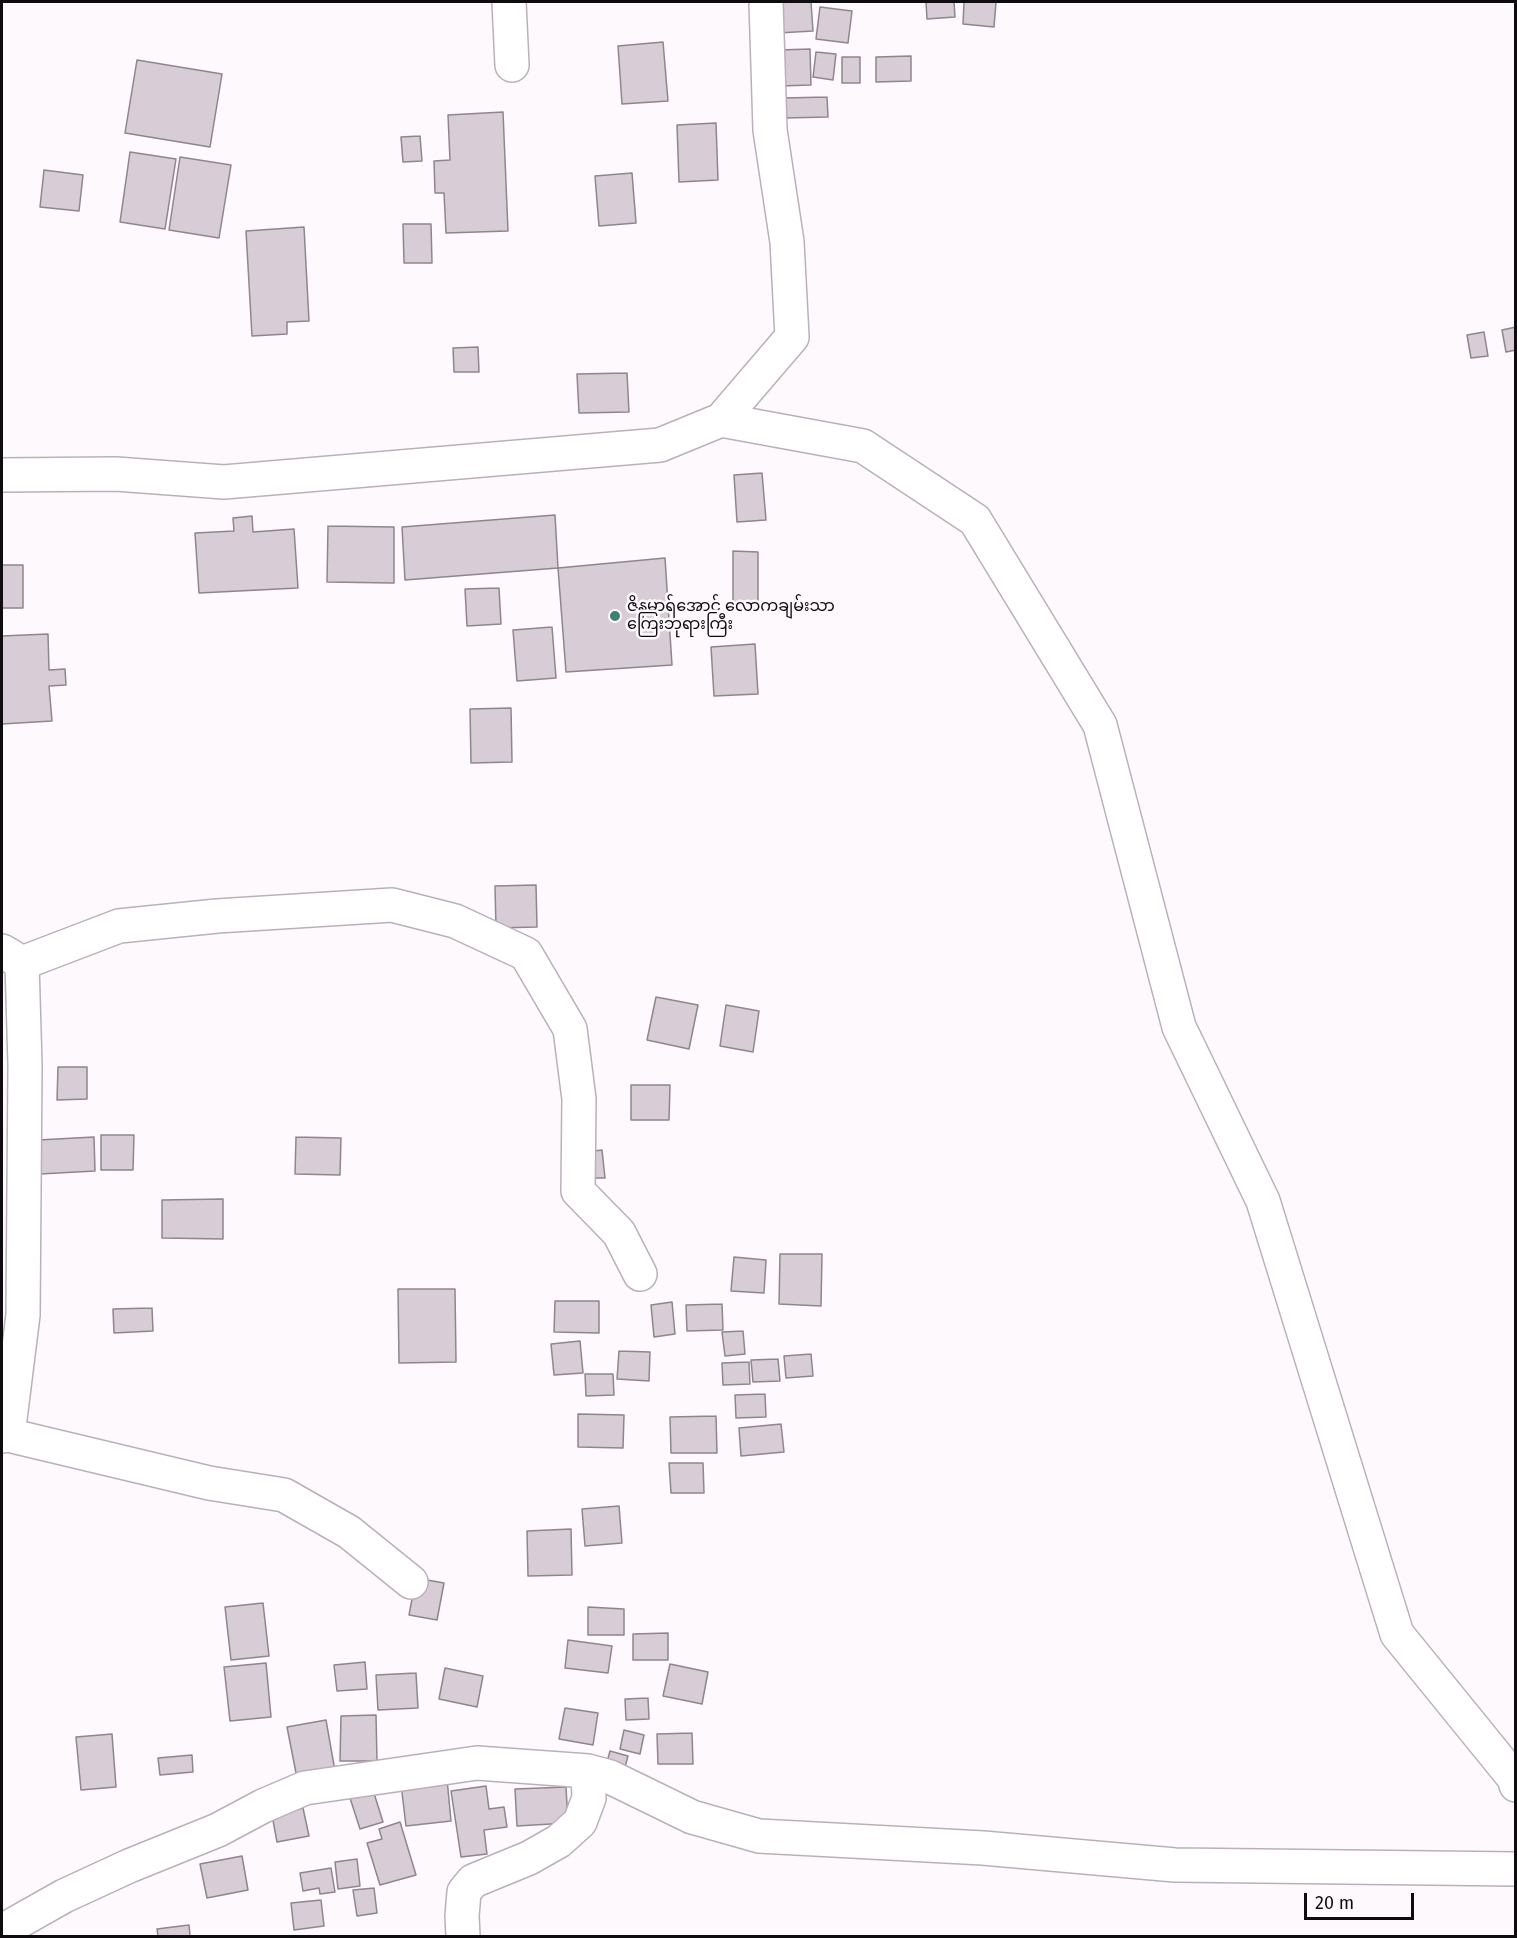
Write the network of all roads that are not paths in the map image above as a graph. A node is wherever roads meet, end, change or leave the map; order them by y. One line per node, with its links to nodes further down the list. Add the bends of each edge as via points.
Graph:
1 (509, 2): 3 (street)
2 (766, 2): 4 (street, via 770,130 788,242 792,337)
3 (512, 65)
4 (721, 420): 5 (street, via 660,445 224,482 116,474); 11 (street, via 863,446 975,520 1100,725 1179,1027 1263,1201 1397,1634 1514,1778)
5 (2, 475)
6 (12, 957): 7 (street, via 119,926 392,905 455,921 526,954 570,1029 579,1099 578,1191 619,1233); 8 (street, via 25,1065 23,1315)
7 (640, 1274)
8 (5, 1435): 9 (street, via 209,1483 284,1495 349,1532)
9 (411, 1582)
10 (588, 1771): 12 (street, via 610,1777 692,1817 759,1836 982,1848 1174,1865); 13 (street, via 477,1763 305,1788 64,1896); 14 (street, via 589,1798 580,1822 559,1841 529,1858 472,1881 464,1892)
11 (1515, 1785)
12 (1515, 1869)
13 (2, 1931)
14 (463, 1936)

